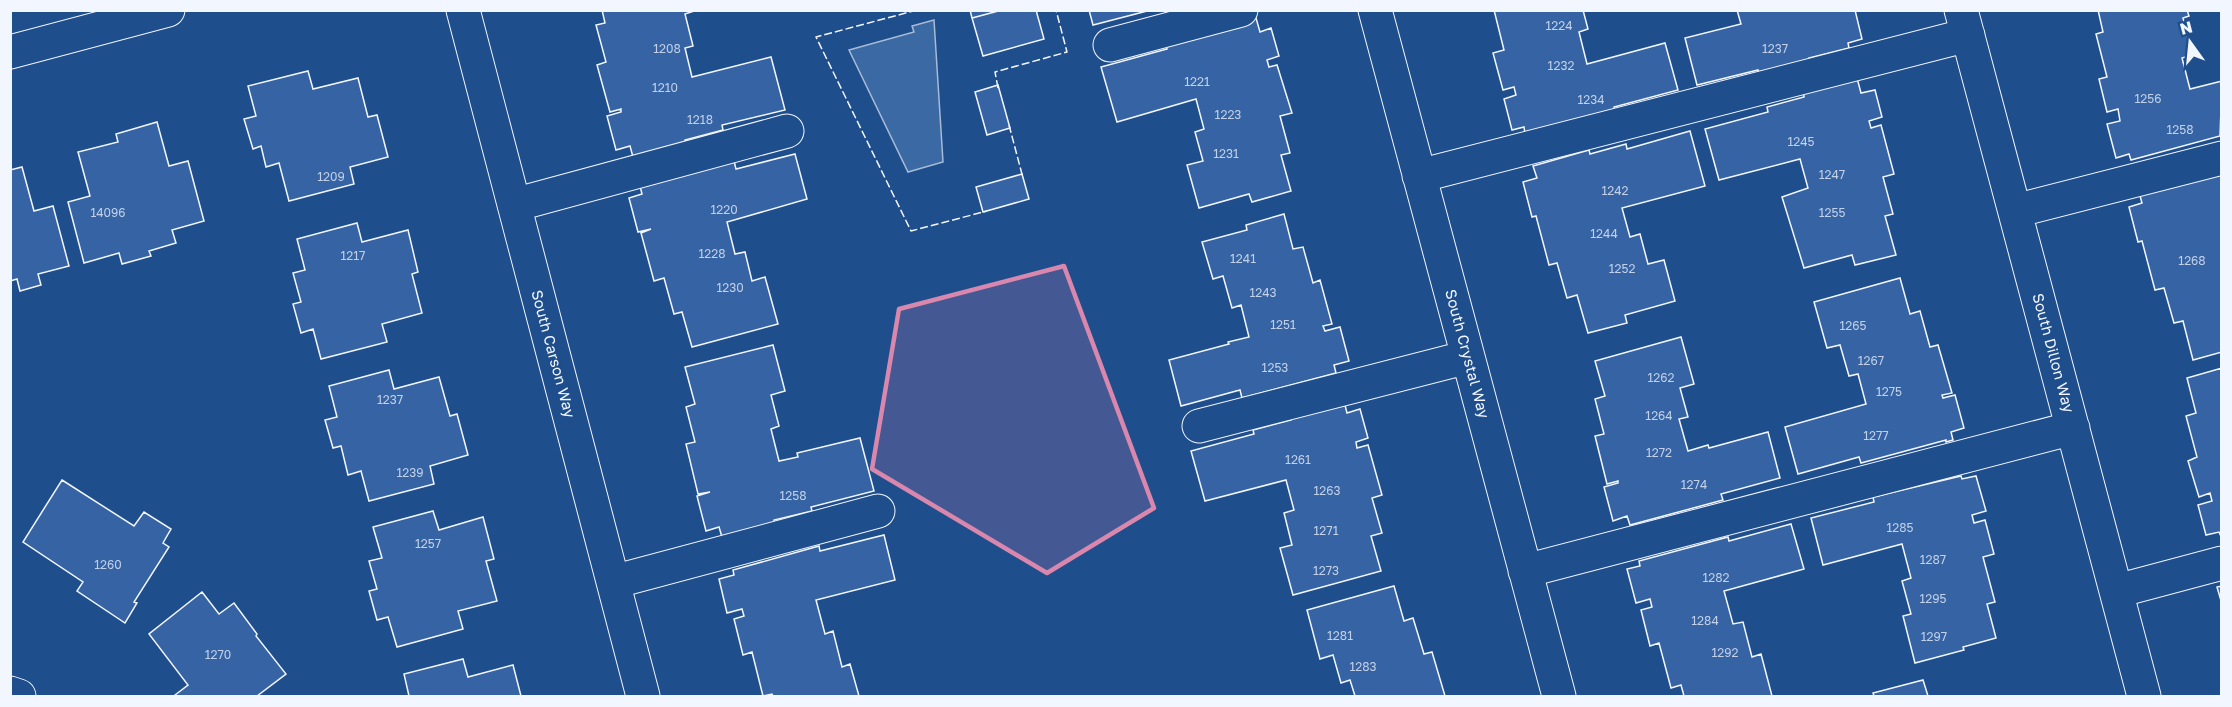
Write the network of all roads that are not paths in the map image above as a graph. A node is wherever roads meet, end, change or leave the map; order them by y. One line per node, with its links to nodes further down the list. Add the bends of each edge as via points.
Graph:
1 (168, 10): 7 (street)
2 (463, 10): 11 (street, South Carson Way)
3 (1241, 10): 6 (street)
4 (1375, 10): 10 (street, South Crystal Way)
5 (1965, 23): 10 (street); 12 (street, South Dillon Way)
6 (1110, 45)
7 (10, 52)
8 (787, 131): 11 (street)
9 (2222, 158): 12 (street)
10 (1419, 176): 13 (street, South Crystal Way)
11 (514, 204): 19 (street, South Carson Way)
12 (2015, 211): 15 (street, South Dillon Way)
13 (1468, 357): 14 (street); 18 (street, South Crystal Way)
14 (1199, 426)
15 (2073, 428): 18 (street); 20 (street, South Dillon Way)
16 (878, 511): 19 (street)
17 (2222, 563): 20 (street)
18 (1525, 571): 24 (street, South Crystal Way)
19 (613, 582): 23 (street, South Carson Way)
20 (2117, 591): 25 (street, South Dillon Way)
21 (10, 693): 22 (street)
22 (19, 696)
23 (643, 696)
24 (1559, 696)
25 (2144, 696)

